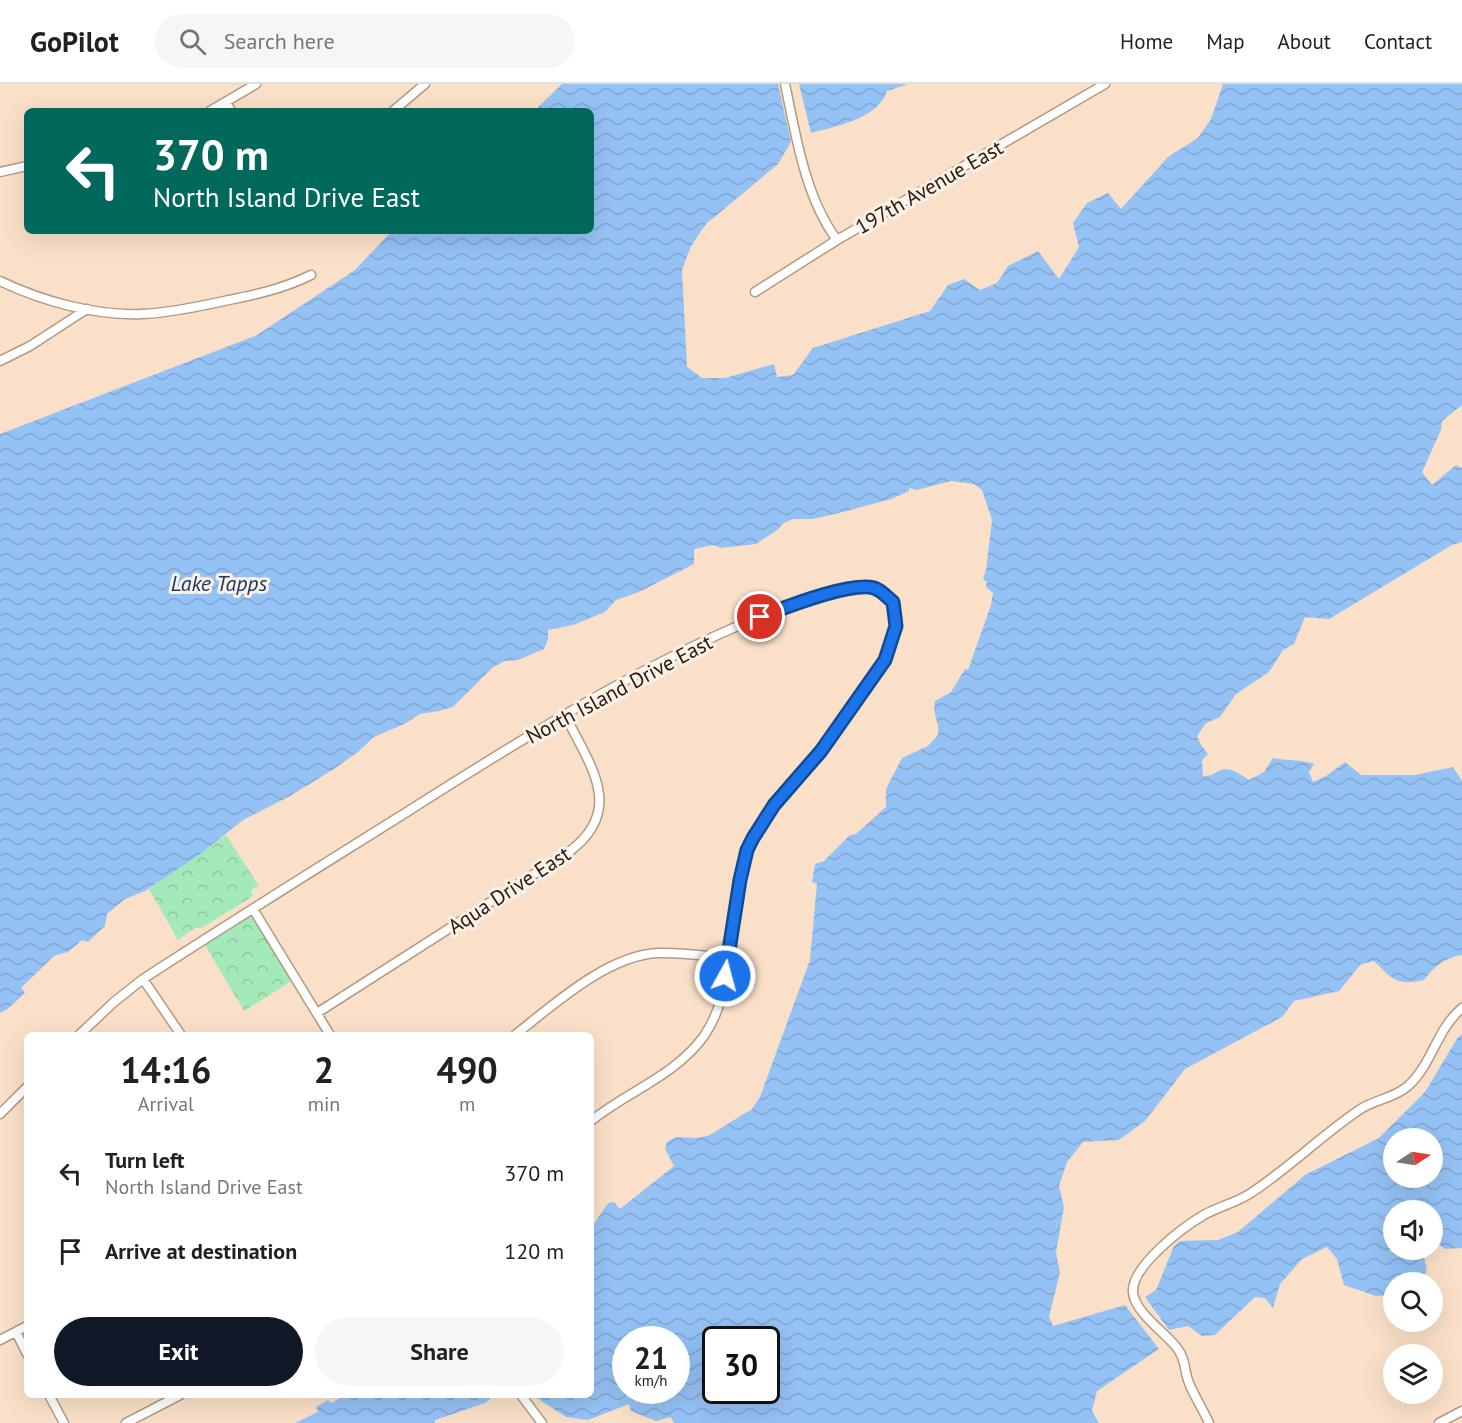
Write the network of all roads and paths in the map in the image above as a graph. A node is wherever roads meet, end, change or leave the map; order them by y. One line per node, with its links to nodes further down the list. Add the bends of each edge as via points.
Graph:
1 (256, 84): 5 (street)
2 (425, 84): 8 (street)
3 (785, 84): 11 (street, via 810,183 822,218)
4 (1105, 84): 11 (street, 197th Avenue East)
5 (226, 102): 6 (street); 7 (street)
6 (215, 108)
7 (229, 108)
8 (397, 108)
9 (24, 167): 10 (street)
10 (0, 172)
11 (837, 240): 14 (street, 197th Avenue East)
12 (311, 275): 15 (street, via 279,288 182,309 141,314)
13 (0, 281): 15 (street, via 33,295)
14 (755, 292)
15 (87, 309): 16 (street)
16 (0, 361)
17 (565, 715): 18 (street, North Island Drive East); 19 (street, North Island Drive East, via 697,646 791,606 865,587 877,589 893,602 896,626 885,660 821,751 774,805 747,850); 22 (street, Aqua Drive East, via 599,791 598,815 589,835)
18 (253, 909): 20 (street, North Island Drive East); 22 (street)
19 (728, 958): 26 (street, via 657,953 620,963 601,972); 29 (street, North Island Drive East, via 720,1007 699,1042 669,1071)
20 (143, 979): 23 (street, North Island Drive East); 24 (street)
21 (1462, 1008): 41 (street, via 1438,1037 1429,1060 1409,1085 1390,1098 1363,1107 1253,1192 1184,1229 1142,1269 1133,1290 1135,1300 1179,1351 1187,1380)
22 (317, 1013): 25 (street)
23 (82, 1032)
24 (179, 1032)
25 (328, 1032)
26 (519, 1032)
27 (24, 1090): 28 (street)
28 (0, 1114)
29 (594, 1119)
30 (24, 1328): 31 (street)
31 (16, 1332): 32 (street); 33 (street)
32 (0, 1340)
33 (24, 1348)
34 (51, 1398): 38 (street)
35 (174, 1398): 39 (street)
36 (523, 1398): 40 (street)
37 (1462, 1412): 42 (street)
38 (64, 1423)
39 (126, 1423)
40 (542, 1423)
41 (1209, 1423)
42 (1439, 1423)

